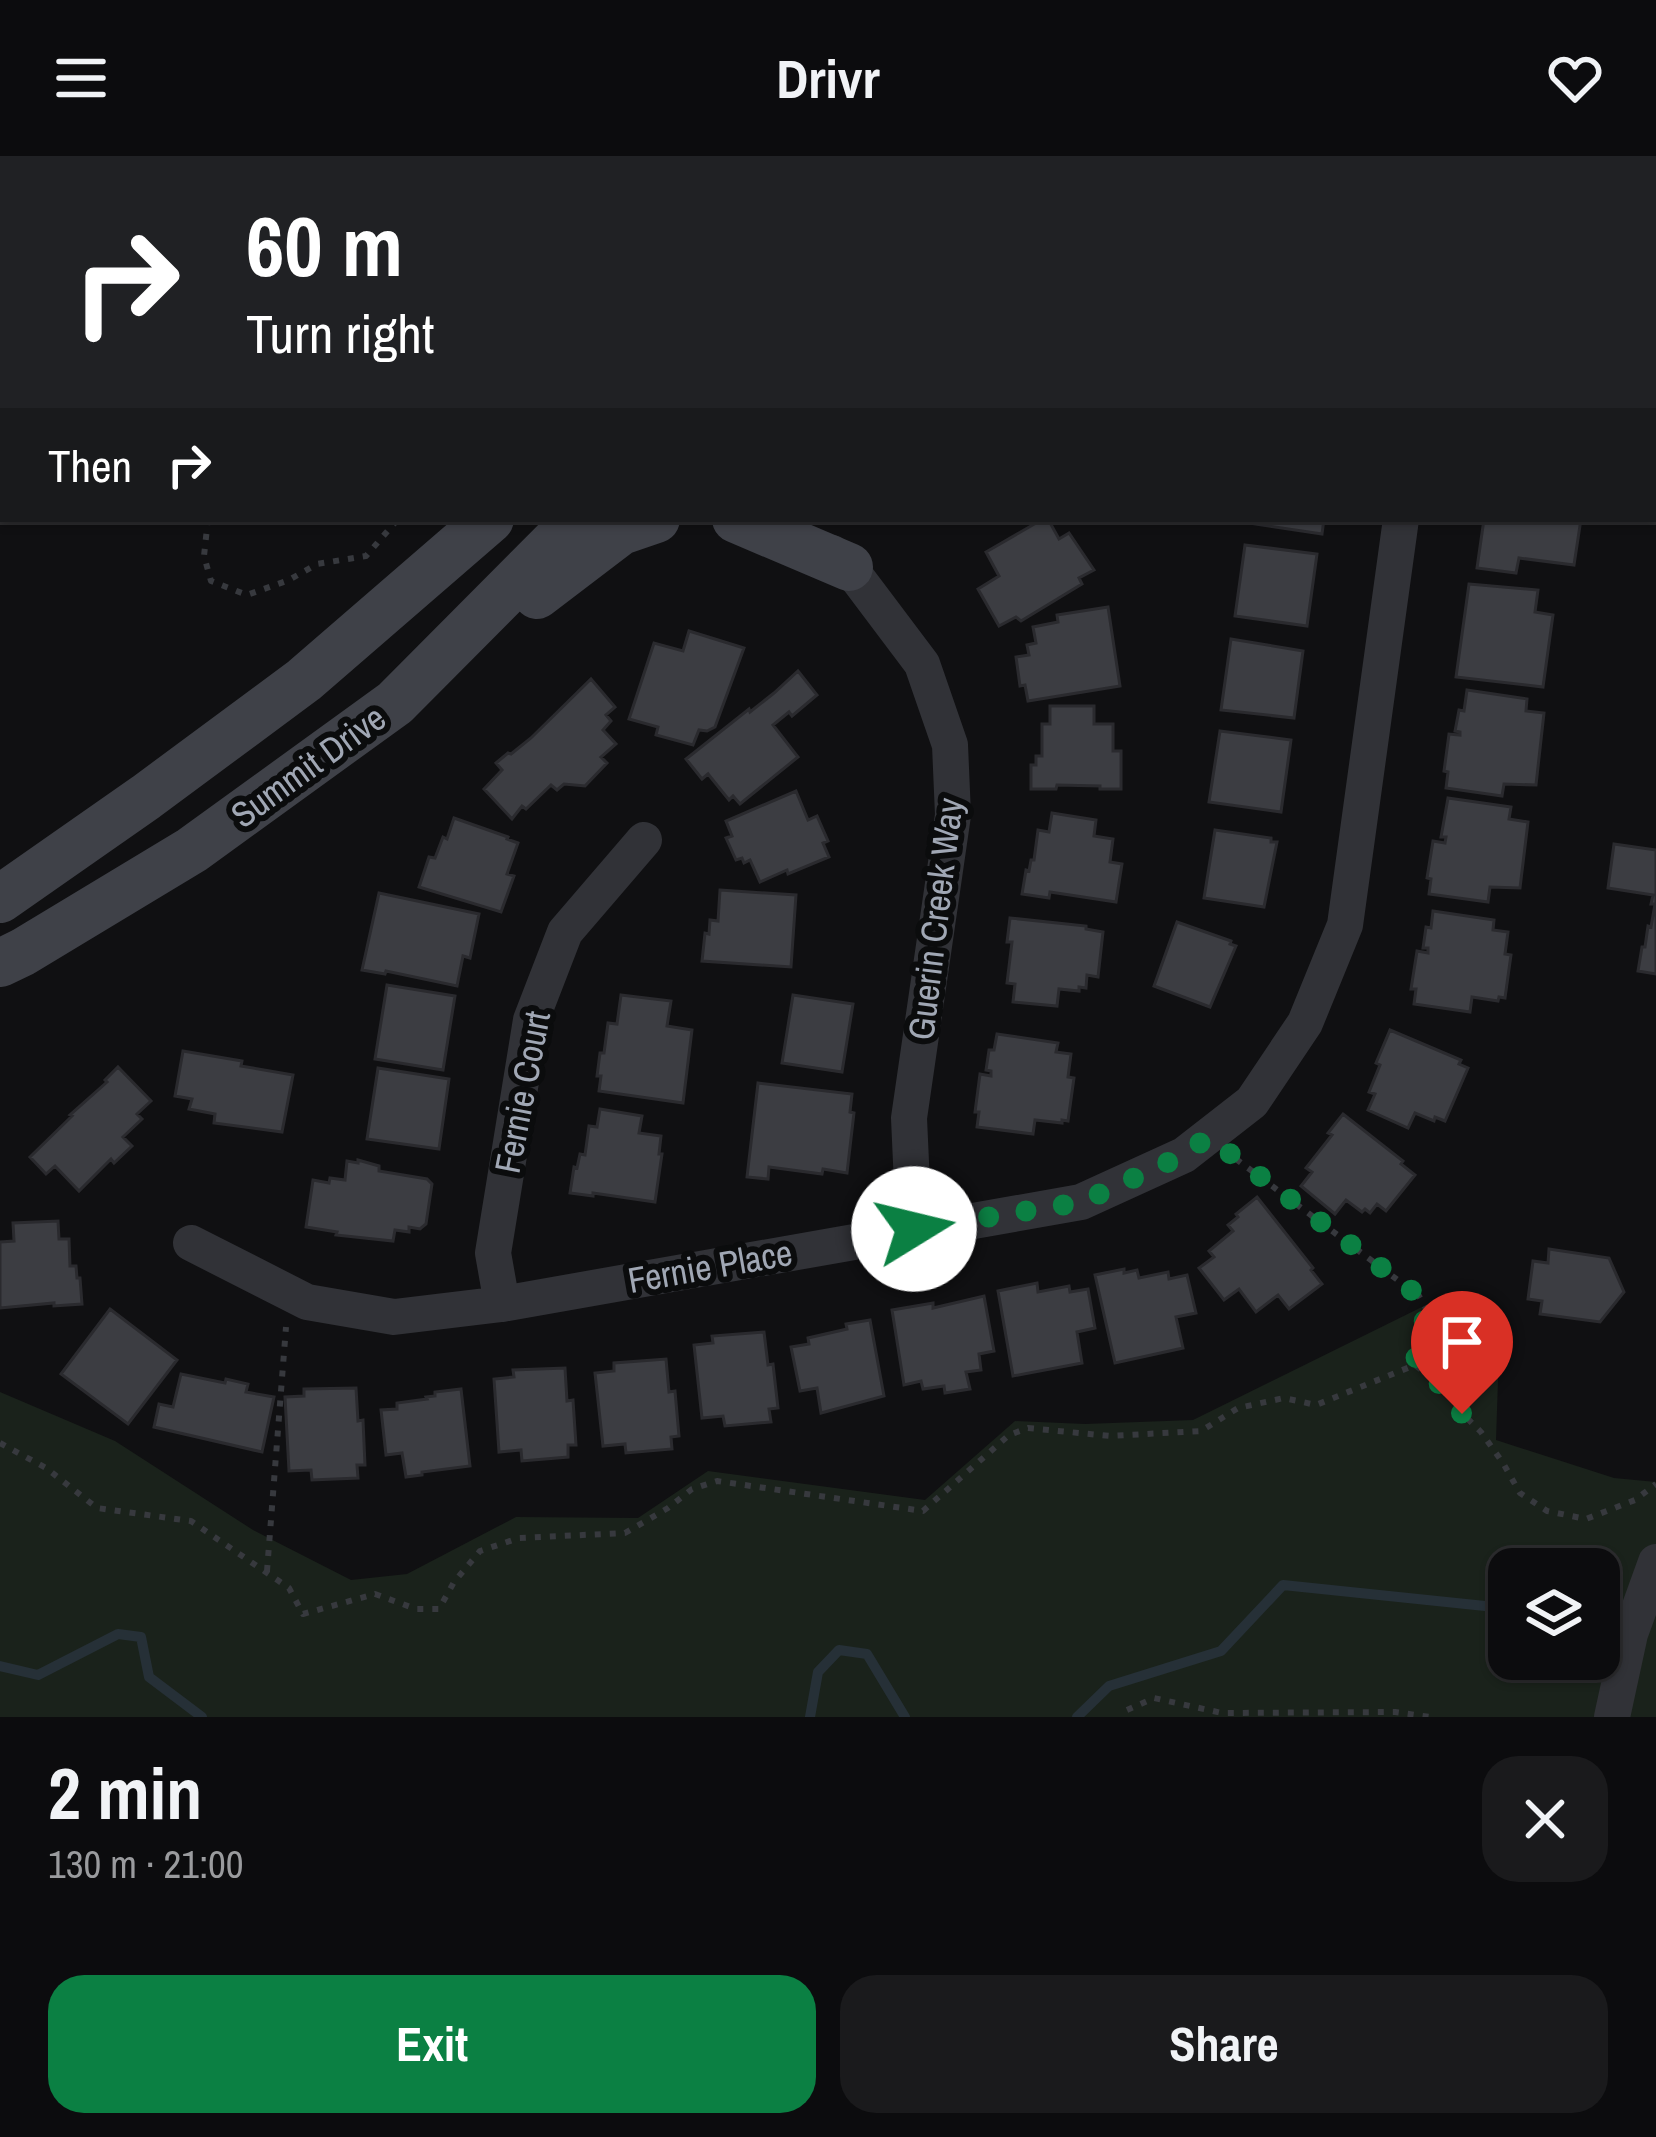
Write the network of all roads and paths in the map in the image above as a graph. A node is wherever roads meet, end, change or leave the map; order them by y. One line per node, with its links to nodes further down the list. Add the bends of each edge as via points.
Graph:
1 (208, 522): 2 (path, via 204,556 212,581 247,595 317,564 366,556)
2 (395, 522)
3 (443, 522): 12 (main road)
4 (486, 522): 12 (main road, Summit Drive)
5 (575, 522): 13 (main road, Summit Drive)
6 (647, 522): 13 (main road, via 621,531)
7 (743, 522): 11 (main road)
8 (796, 522): 11 (street, Guerin Creek Way)
9 (822, 522): 11 (main road)
10 (1401, 522): 17 (street, Fernie Place, via 1345,925 1305,1023 1252,1102)
11 (849, 567): 18 (street, Guerin Creek Way, via 922,664 950,746 953,815 910,1118)
12 (361, 629): 15 (main road, Summit Drive, via 304,680)
13 (395, 703): 16 (main road, Summit Drive, via 192,850)
14 (644, 840): 21 (street, Fernie Court, via 566,932 531,1020 493,1253)
15 (0, 899)
16 (0, 963)
17 (1208, 1137): 18 (street, Fernie Place, via 1082,1202); 22 (path, via 1419,1296 1428,1312)
18 (914, 1229): 21 (street, Fernie Place)
19 (191, 1243): 20 (street, Fernie Place)
20 (289, 1293): 21 (street, Fernie Place, via 394,1317); 26 (path)
21 (502, 1304)
22 (1415, 1365): 24 (path, via 1449,1391 1520,1493 1547,1511 1586,1519); 26 (path, via 1316,1405 1284,1398 1238,1408 1201,1431 1110,1436 1028,1428 1009,1435 923,1511 718,1481 626,1533 518,1538 480,1551 439,1609 375,1594 303,1614 289,1588)
23 (0, 1443): 26 (path, via 98,1508 191,1521)
24 (1656, 1484)
25 (1656, 1562): 29 (street)
26 (267, 1572)
27 (1127, 1710): 28 (path, via 1154,1698 1222,1713)
28 (1430, 1717)
29 (1612, 1717)

